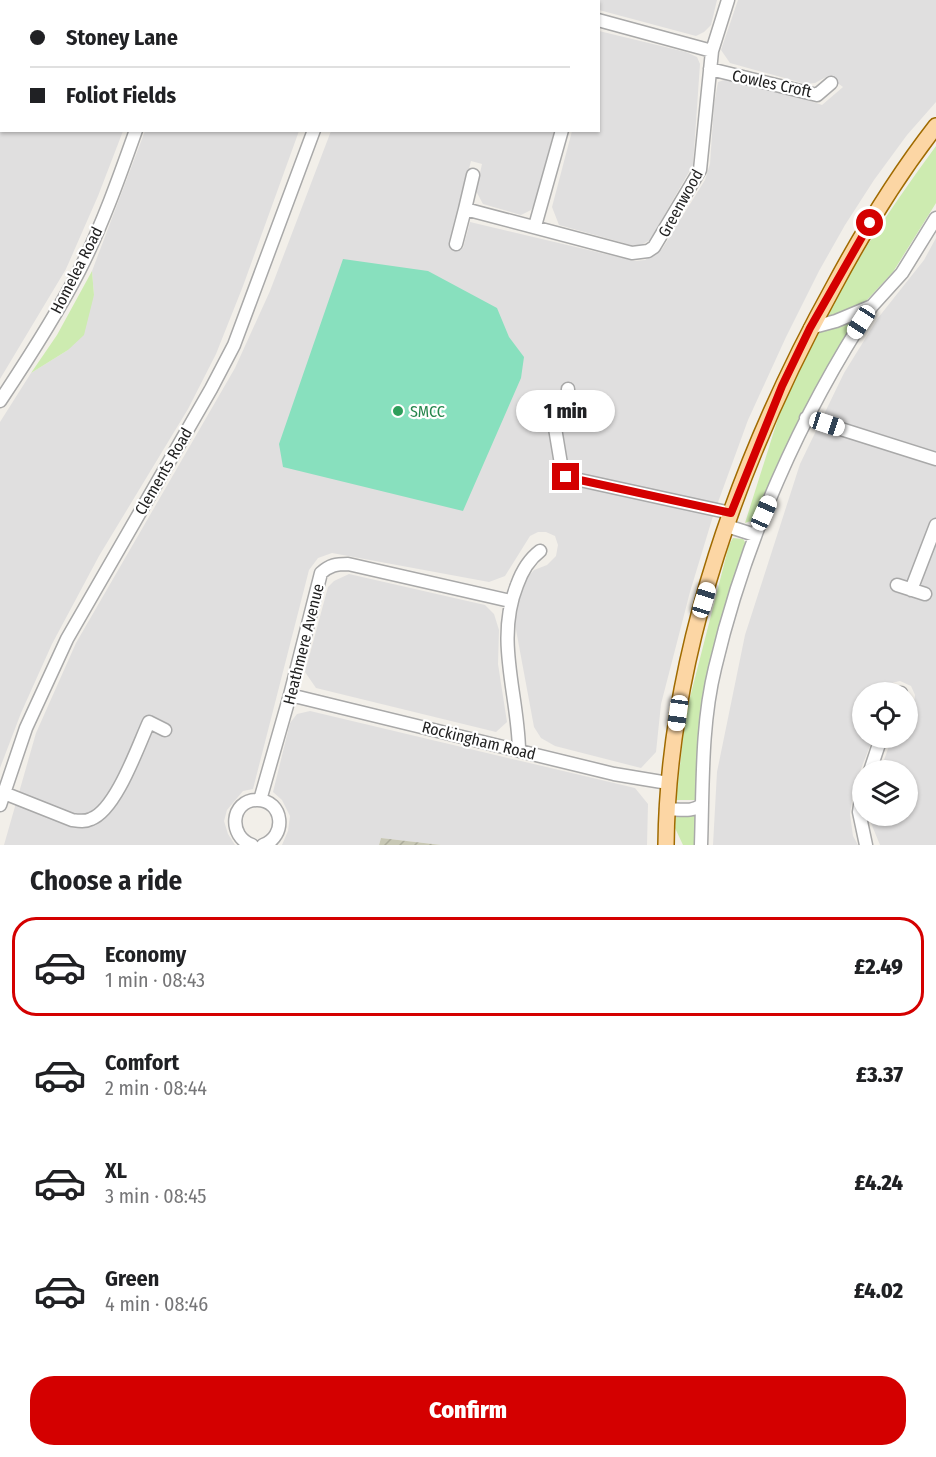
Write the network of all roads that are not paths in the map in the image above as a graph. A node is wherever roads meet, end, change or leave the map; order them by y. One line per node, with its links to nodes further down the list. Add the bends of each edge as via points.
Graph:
1 (728, 0): 3 (street, Greenwood)
2 (600, 21): 3 (street)
3 (712, 51): 4 (street, Greenwood)
4 (710, 69): 5 (street, Cowles Croft, via 817,95); 13 (street, Greenwood, via 700,170 654,247 632,253)
5 (831, 83)
6 (936, 126): 16 (main road, via 880,206)
7 (135, 132): 17 (street, Homelea Road, via 79,270 36,348)
8 (313, 132): 33 (street, Clements Road, via 234,345 67,639 26,729)
9 (561, 132): 13 (street)
10 (473, 175): 11 (street)
11 (465, 209): 13 (street, Greenwood); 14 (street)
12 (936, 218): 15 (street, via 902,273)
13 (535, 226)
14 (456, 244)
15 (872, 306): 16 (street); 19 (street)
16 (810, 328): 21 (main road, via 782,386)
17 (0, 401)
18 (588, 410): 21 (street, via 567,395 554,422 566,477)
19 (806, 418): 20 (street); 23 (street)
20 (936, 459)
21 (729, 520): 23 (street); 32 (main road, via 698,618)
22 (936, 525): 26 (street)
23 (755, 535): 35 (street, via 714,669 705,727)
24 (540, 551): 28 (street, via 521,574)
25 (897, 585): 26 (street)
26 (911, 590): 27 (street)
27 (925, 594)
28 (510, 601): 29 (street, Heathmere Avenue, via 334,564 321,573); 31 (street, via 506,629 508,674)
29 (290, 695): 31 (street, Rockingham Road); 34 (street, Heathmere Avenue)
30 (165, 730): 33 (street, via 149,722 118,791 102,813 91,819 72,820)
31 (519, 750): 32 (street, Rockingham Road)
32 (668, 783): 36 (main road)
33 (2, 799)
34 (260, 800): 38 (street, via 248,802 235,817 238,836); 39 (street, via 272,806 280,823 277,835)
35 (702, 804): 36 (street, via 693,809); 41 (street)
36 (666, 809): 40 (main road)
37 (862, 826): 42 (street)
38 (252, 845)
39 (263, 845)
40 (666, 845)
41 (701, 845)
42 (866, 845)

